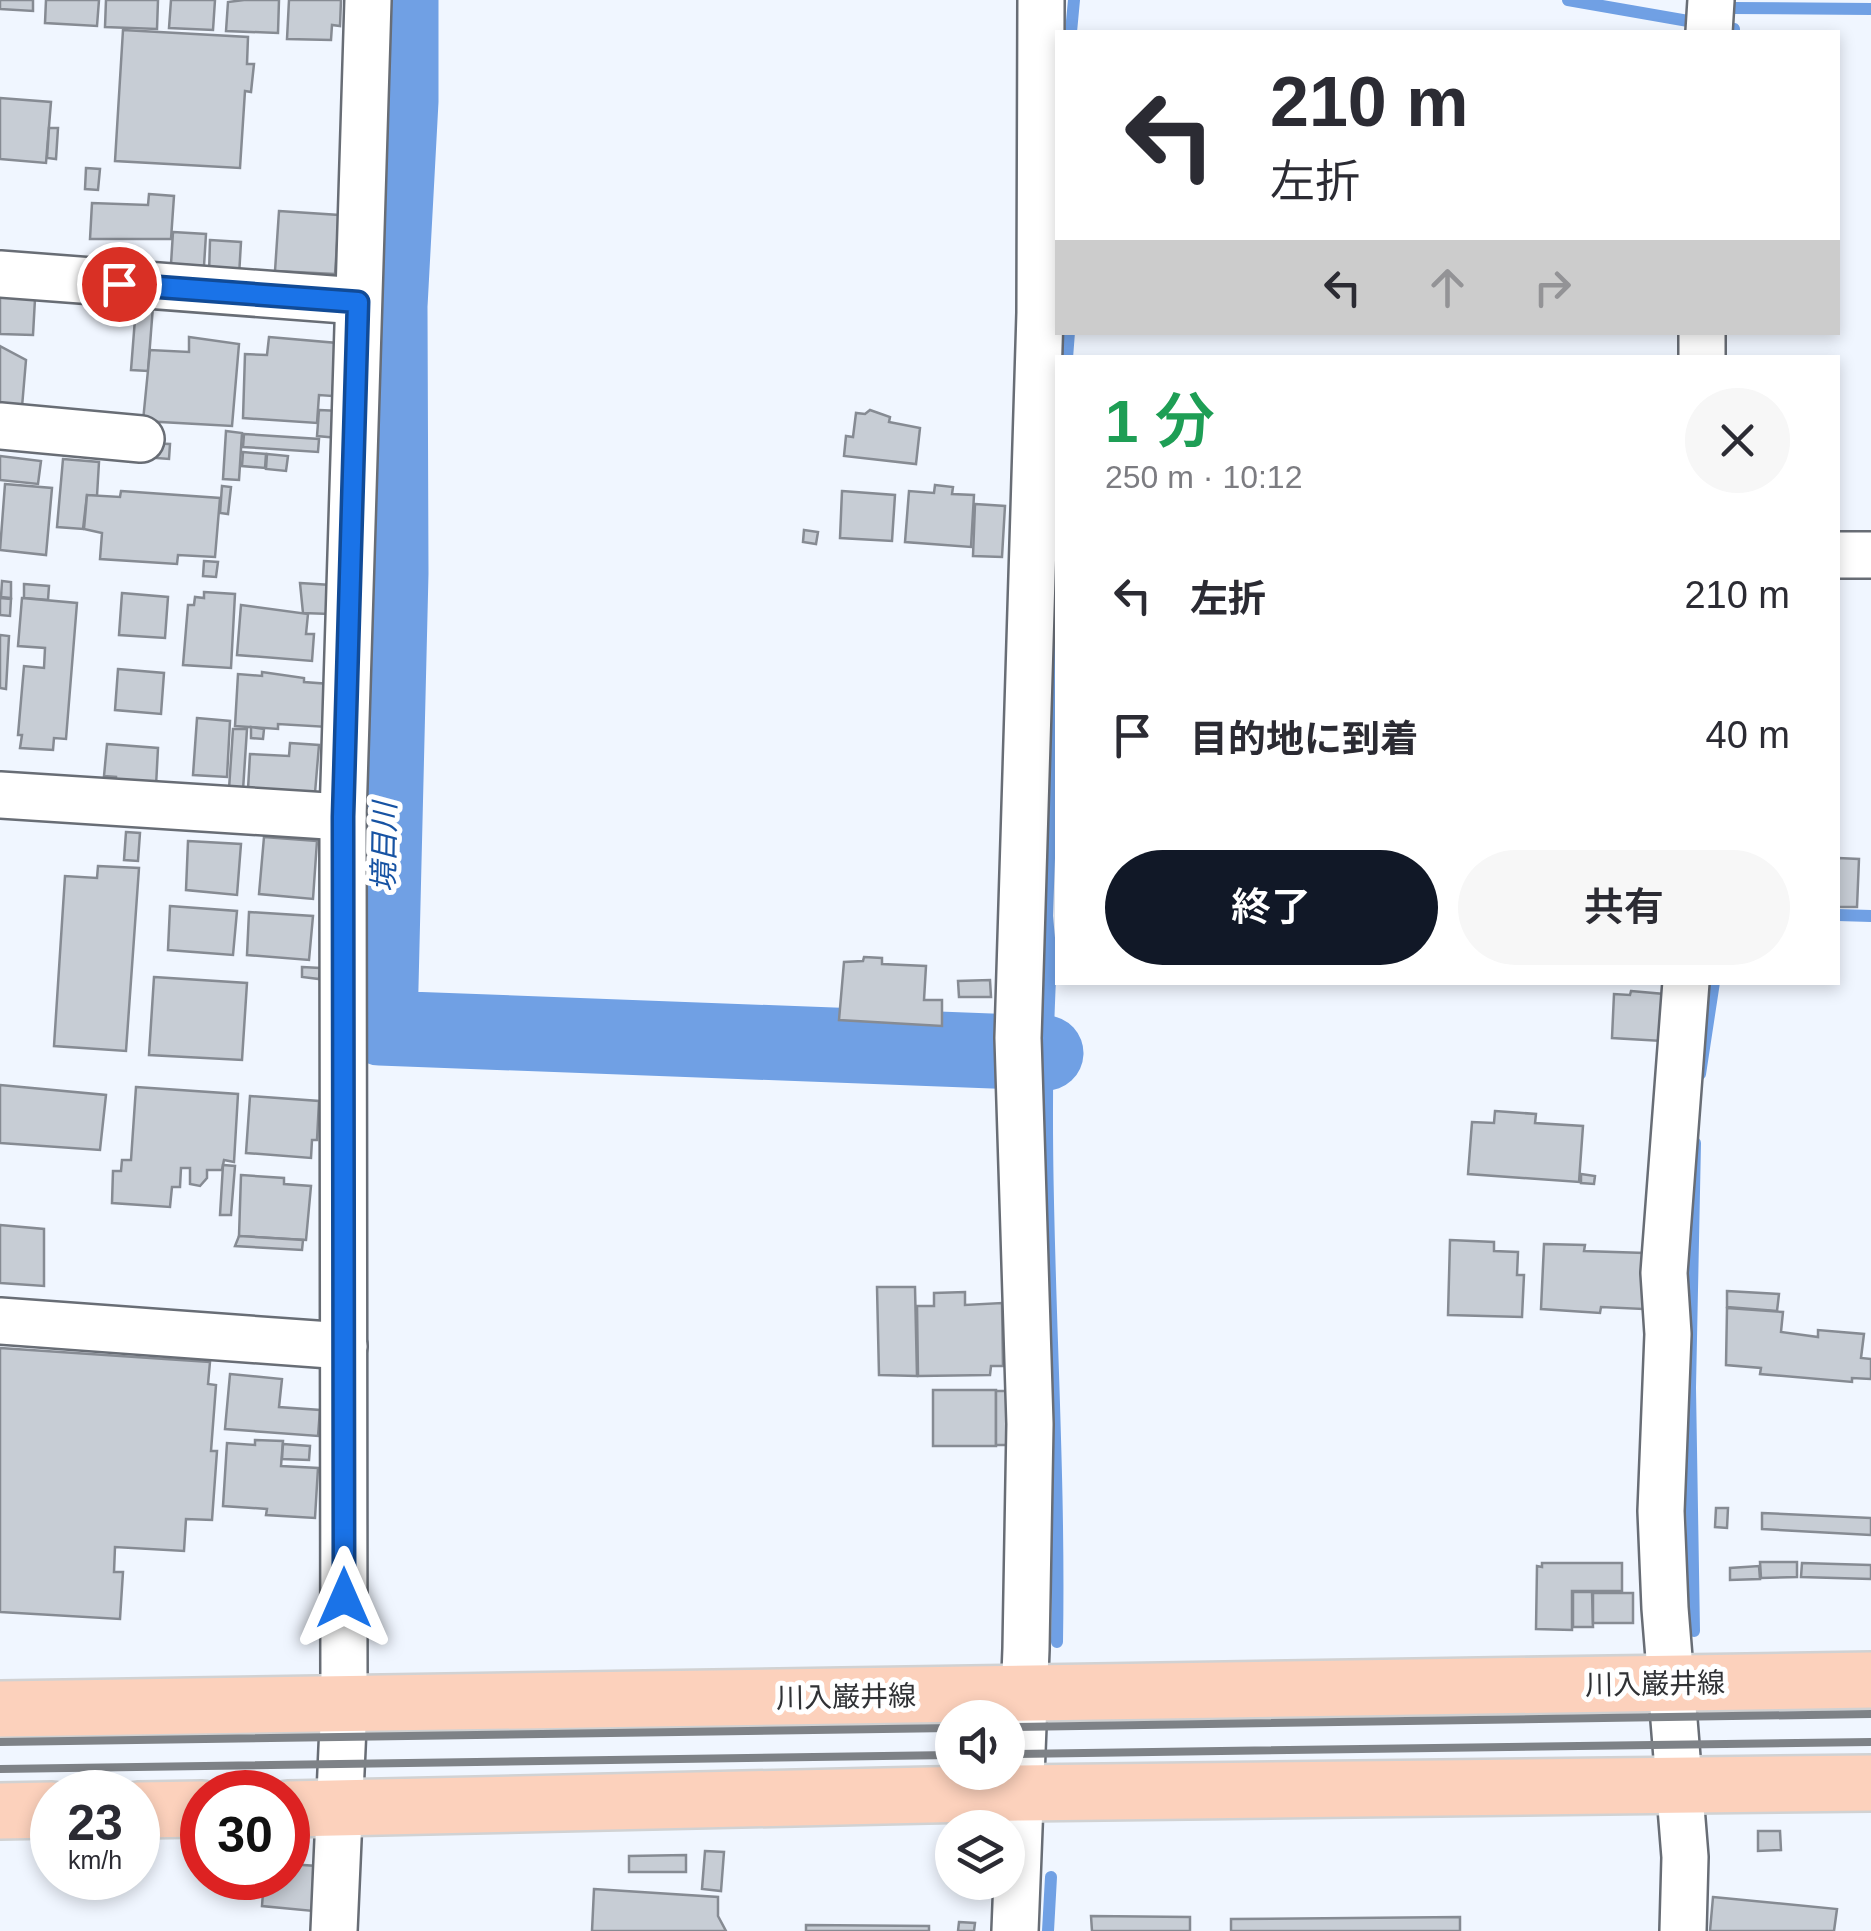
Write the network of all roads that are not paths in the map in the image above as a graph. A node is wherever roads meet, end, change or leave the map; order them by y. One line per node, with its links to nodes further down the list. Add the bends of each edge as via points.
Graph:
1 (368, 0): 4 (street)
2 (1041, 0): 16 (street, via 1040,312 1018,1052 1030,1424)
3 (0, 274): 4 (street)
4 (358, 302): 10 (street)
5 (0, 426): 6 (street)
6 (141, 439)
7 (1840, 555): 8 (street)
8 (1871, 555)
9 (0, 795): 10 (street)
10 (343, 817): 13 (street)
11 (1686, 985): 15 (street, via 1664,1273 1661,1511)
12 (0, 1321): 13 (street)
13 (344, 1346): 17 (street)
14 (1871, 1680): 15 (main road, 川入巌井線)
15 (1671, 1684): 16 (main road, 川入巌井線); 20 (street)
16 (1024, 1694): 17 (main road, 川入巌井線); 21 (street)
17 (344, 1703): 18 (main road, 川入巌井線); 22 (street)
18 (0, 1709)
19 (1871, 1783): 20 (main road)
20 (1680, 1786): 21 (main road); 27 (street)
21 (1020, 1793): 22 (main road); 26 (street)
22 (314, 1808): 25 (street)
23 (0, 1810): 24 (main road)
24 (30, 1810)
25 (334, 1931)
26 (1015, 1931)
27 (1683, 1931)

